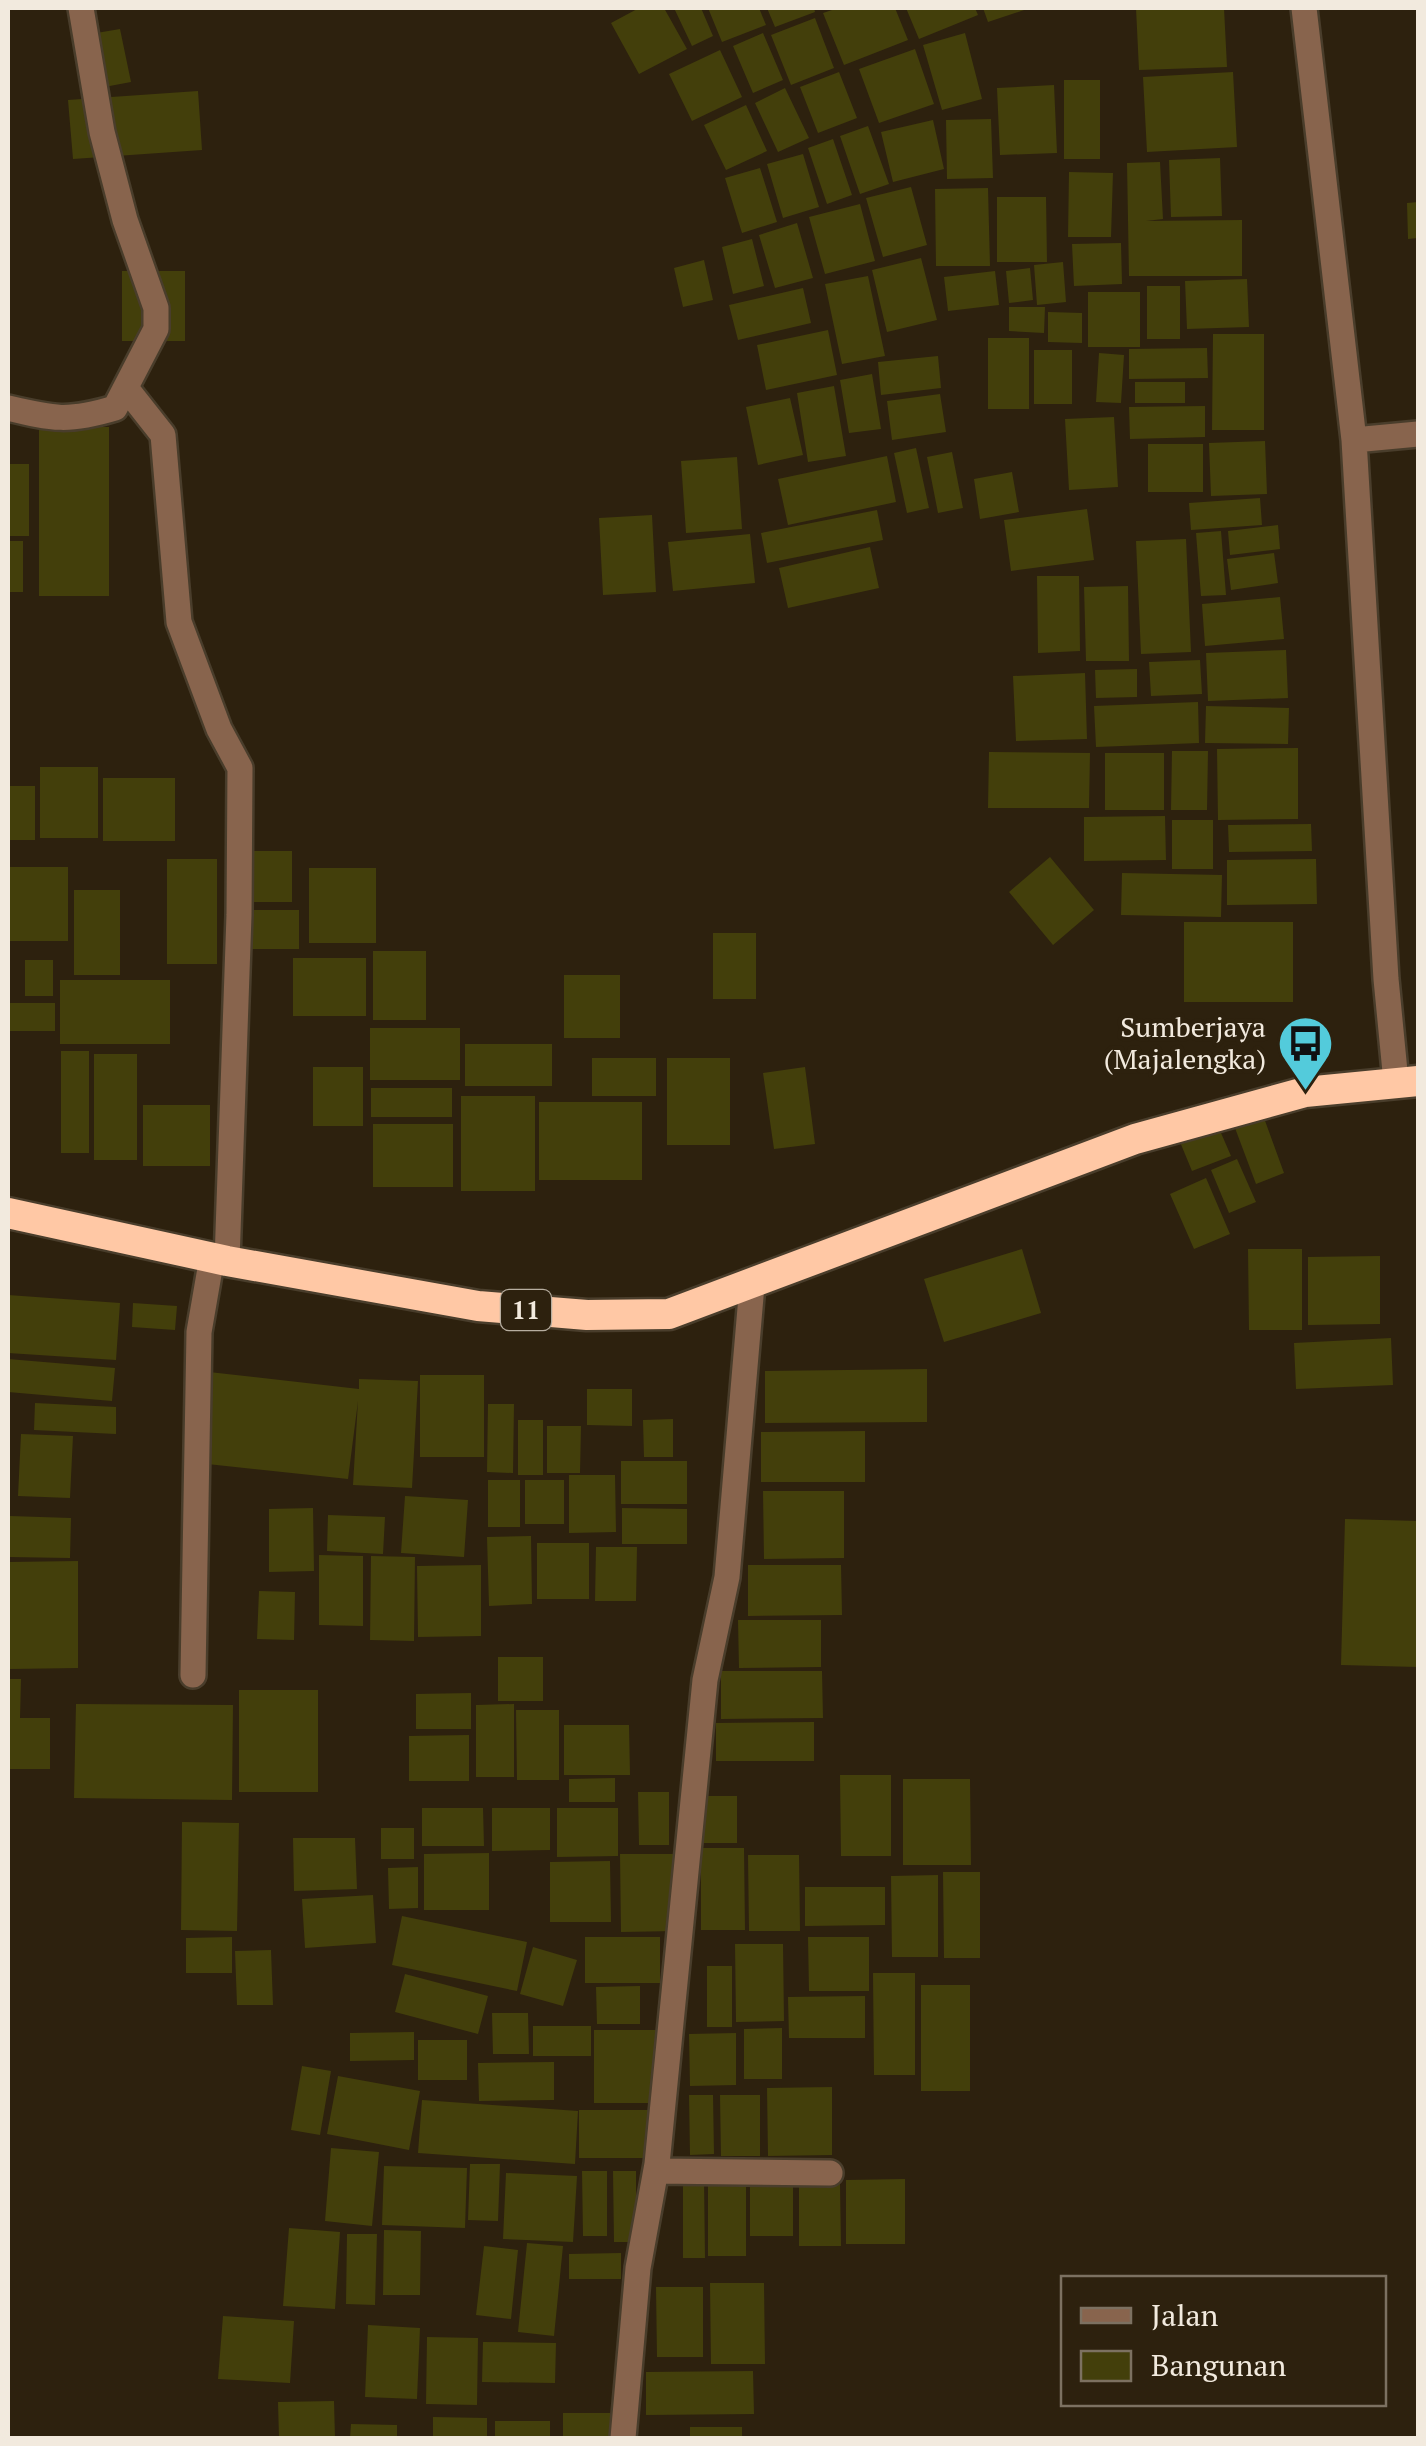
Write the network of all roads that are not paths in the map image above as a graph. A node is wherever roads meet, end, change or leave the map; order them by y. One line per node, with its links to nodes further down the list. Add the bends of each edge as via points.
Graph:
1 (82, 8): 3 (street, via 102,132 156,308 156,329)
2 (1304, 8): 6 (street)
3 (126, 388): 4 (street, via 115,408 80,418); 9 (street, via 164,435 180,622 240,768 236,1042)
4 (8, 408)
5 (1418, 434): 6 (street)
6 (1354, 440): 7 (street, via 1386,979)
7 (1407, 1082): 10 (highway, 11, via 1305,1092 1136,1139)
8 (8, 1213): 9 (highway, 11)
9 (219, 1259): 10 (highway, 11, via 478,1306 587,1315 668,1314); 11 (street, via 199,1332)
10 (752, 1285): 12 (street, via 727,1577 706,1680)
11 (193, 1675)
12 (656, 2171): 13 (street); 14 (street, via 638,2268)
13 (830, 2173)
14 (623, 2438)

